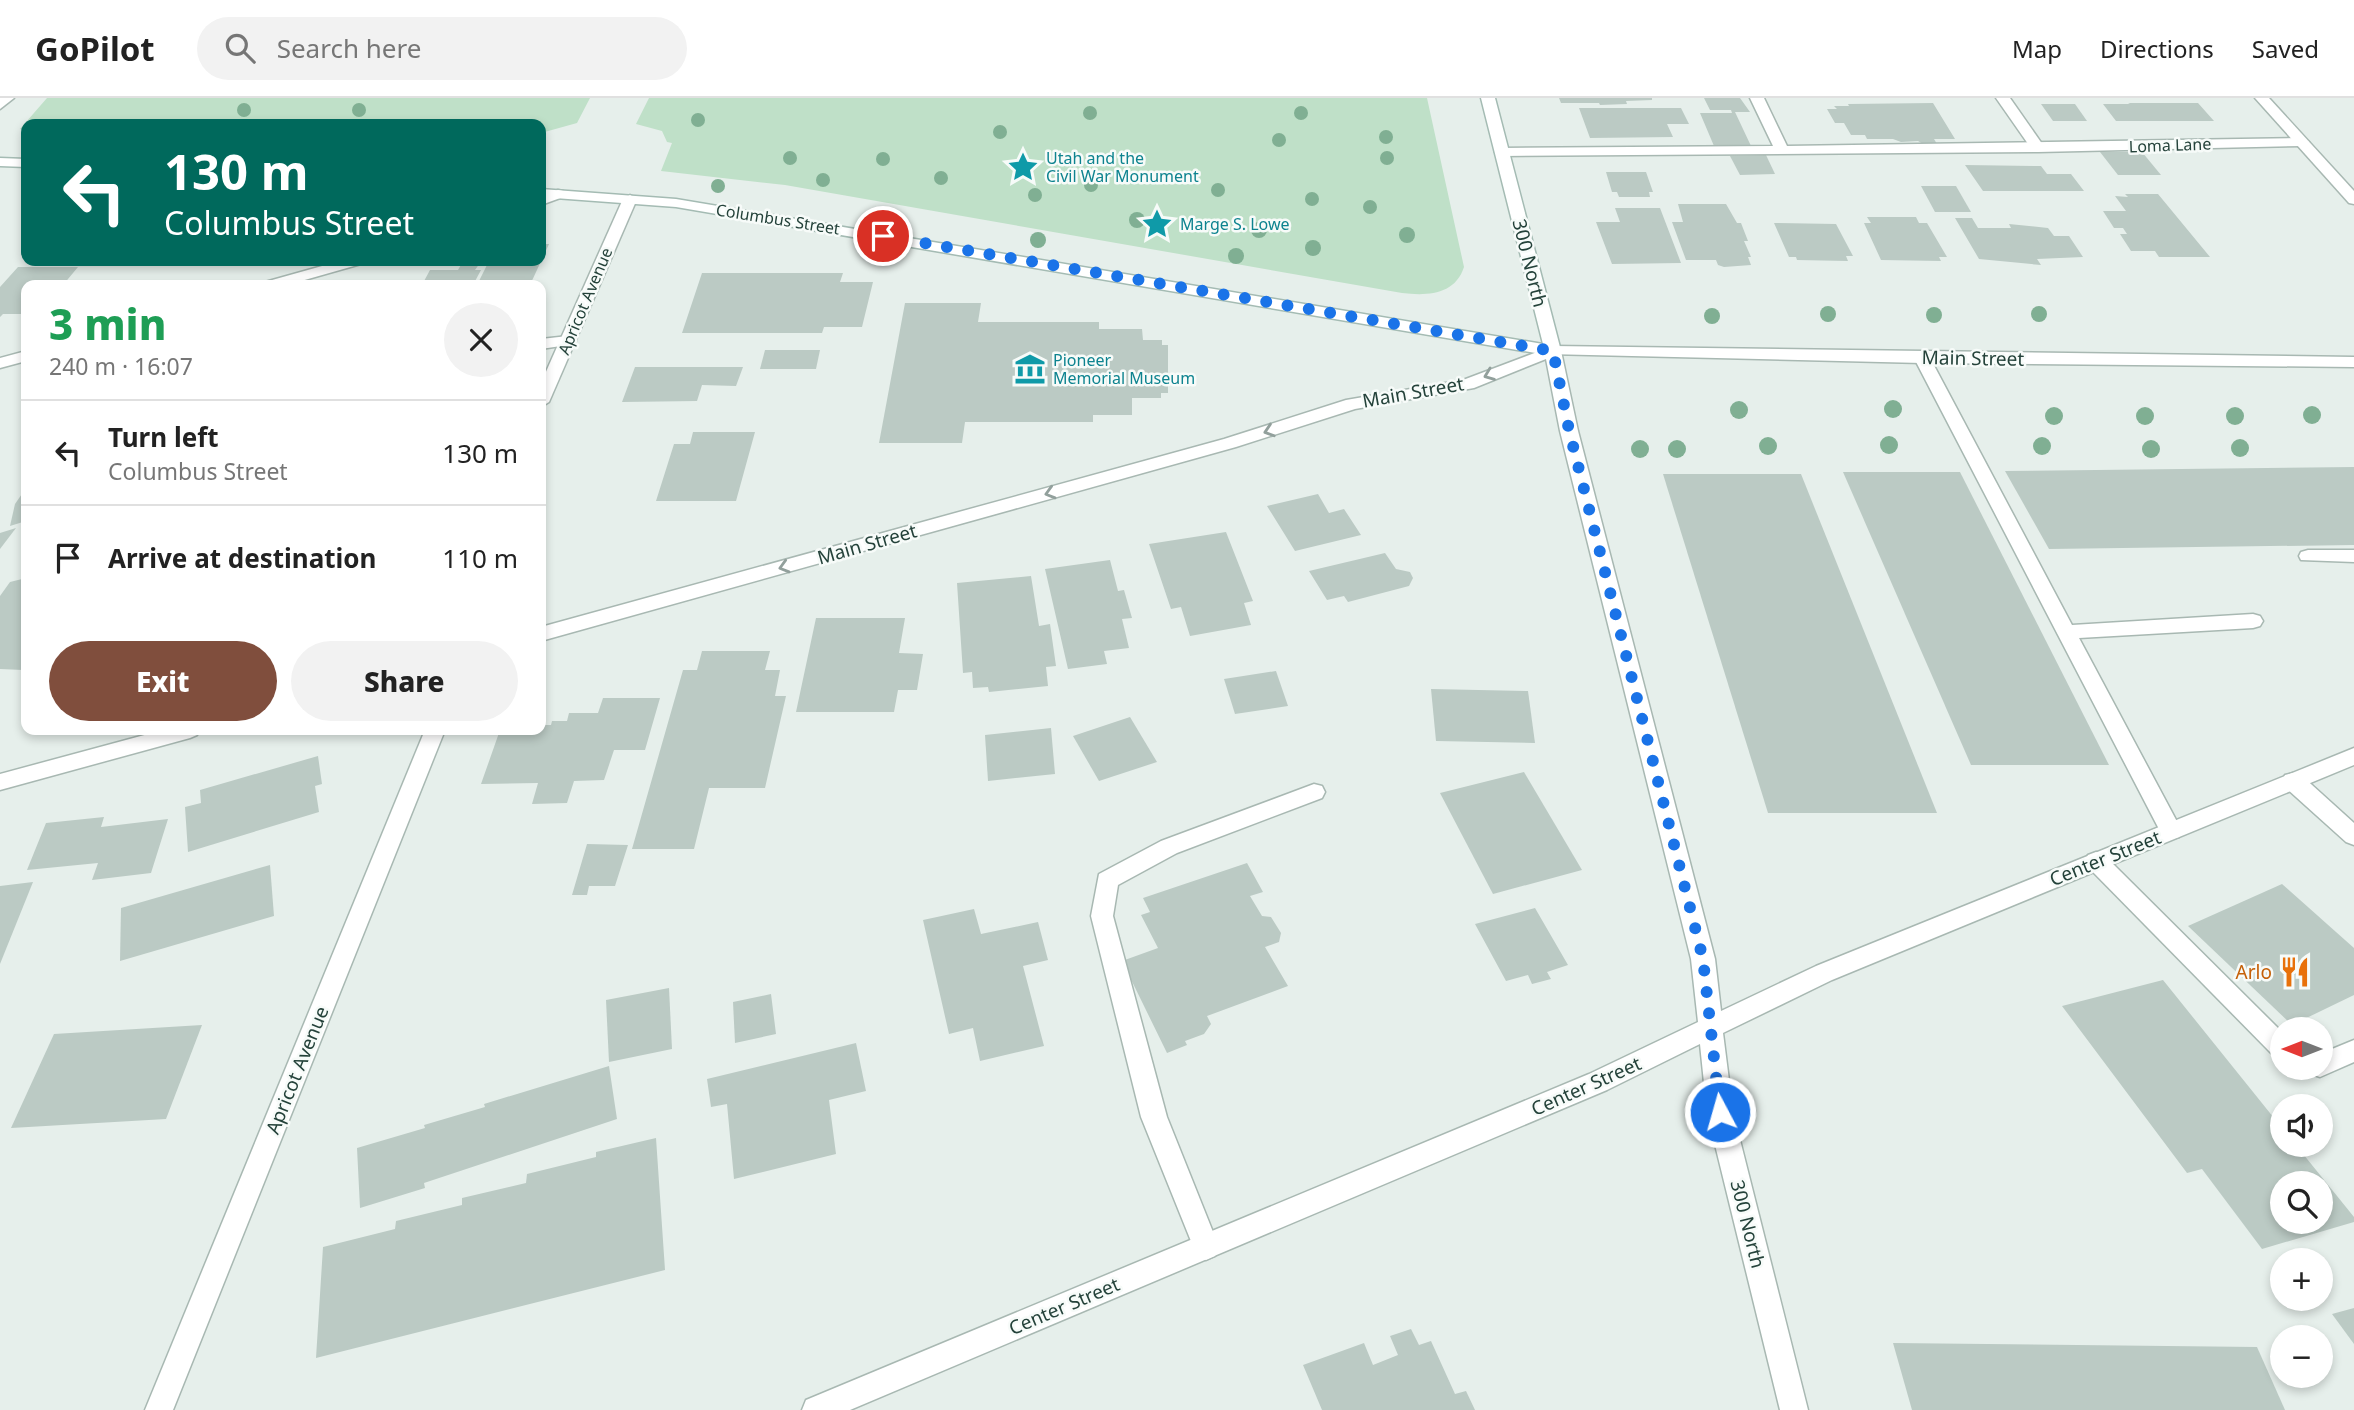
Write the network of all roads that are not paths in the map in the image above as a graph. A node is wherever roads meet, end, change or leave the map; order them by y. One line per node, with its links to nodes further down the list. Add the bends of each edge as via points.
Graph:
1 (7, 98): 6 (street)
2 (1488, 98): 10 (street, 300 North)
3 (1757, 98): 9 (street)
4 (2003, 98): 8 (street)
5 (2262, 98): 7 (street)
6 (0, 105)
7 (2302, 142): 8 (street, Loma Lane); 15 (street)
8 (2038, 148): 9 (street, Loma Lane)
9 (1783, 150): 10 (street, Loma Lane)
10 (1502, 152): 22 (street, 300 North)
11 (0, 162): 12 (street)
12 (21, 163)
13 (546, 193): 14 (street, Columbus Street)
14 (558, 194): 16 (street); 17 (street, Columbus Street)
15 (2353, 196)
16 (546, 199)
17 (630, 199): 20 (street, Apricot Avenue); 22 (street, Columbus Street, via 896,238)
18 (338, 266): 19 (street)
19 (289, 280)
20 (568, 341): 21 (street); 27 (street, Apricot Avenue)
21 (546, 343)
22 (1553, 351): 24 (street, Main Street); 32 (street, Main Street, one-way to 32, via 1468,384 1352,404 1230,443); 42 (street, 300 North, via 1703,959)
23 (21, 357): 26 (street)
24 (1922, 358): 25 (street, Main Street); 31 (street)
25 (2354, 362)
26 (0, 363)
27 (546, 391)
28 (2308, 556): 29 (street)
29 (2354, 556)
30 (2253, 621): 31 (street)
31 (2066, 632): 39 (street)
32 (546, 633)
33 (172, 735): 37 (street)
34 (433, 735): 47 (street, Apricot Avenue)
35 (2354, 756): 36 (street, Center Street)
36 (2293, 781): 39 (street, Center Street); 40 (street)
37 (0, 782)
38 (1314, 792): 46 (street, via 1168,847 1107,880 1102,916 1154,1117)
39 (2171, 831): 41 (street, Center Street)
40 (2354, 836)
41 (2096, 861): 42 (street, Center Street, via 1824,973); 43 (street)
42 (1711, 1028): 46 (street, Center Street, via 1598,1082); 49 (street, 300 North, via 1720,1112)
43 (2270, 1036)
44 (2354, 1051): 45 (street)
45 (2333, 1061)
46 (1206, 1247): 48 (street, Center Street)
47 (159, 1410)
48 (816, 1410)
49 (1794, 1410)

